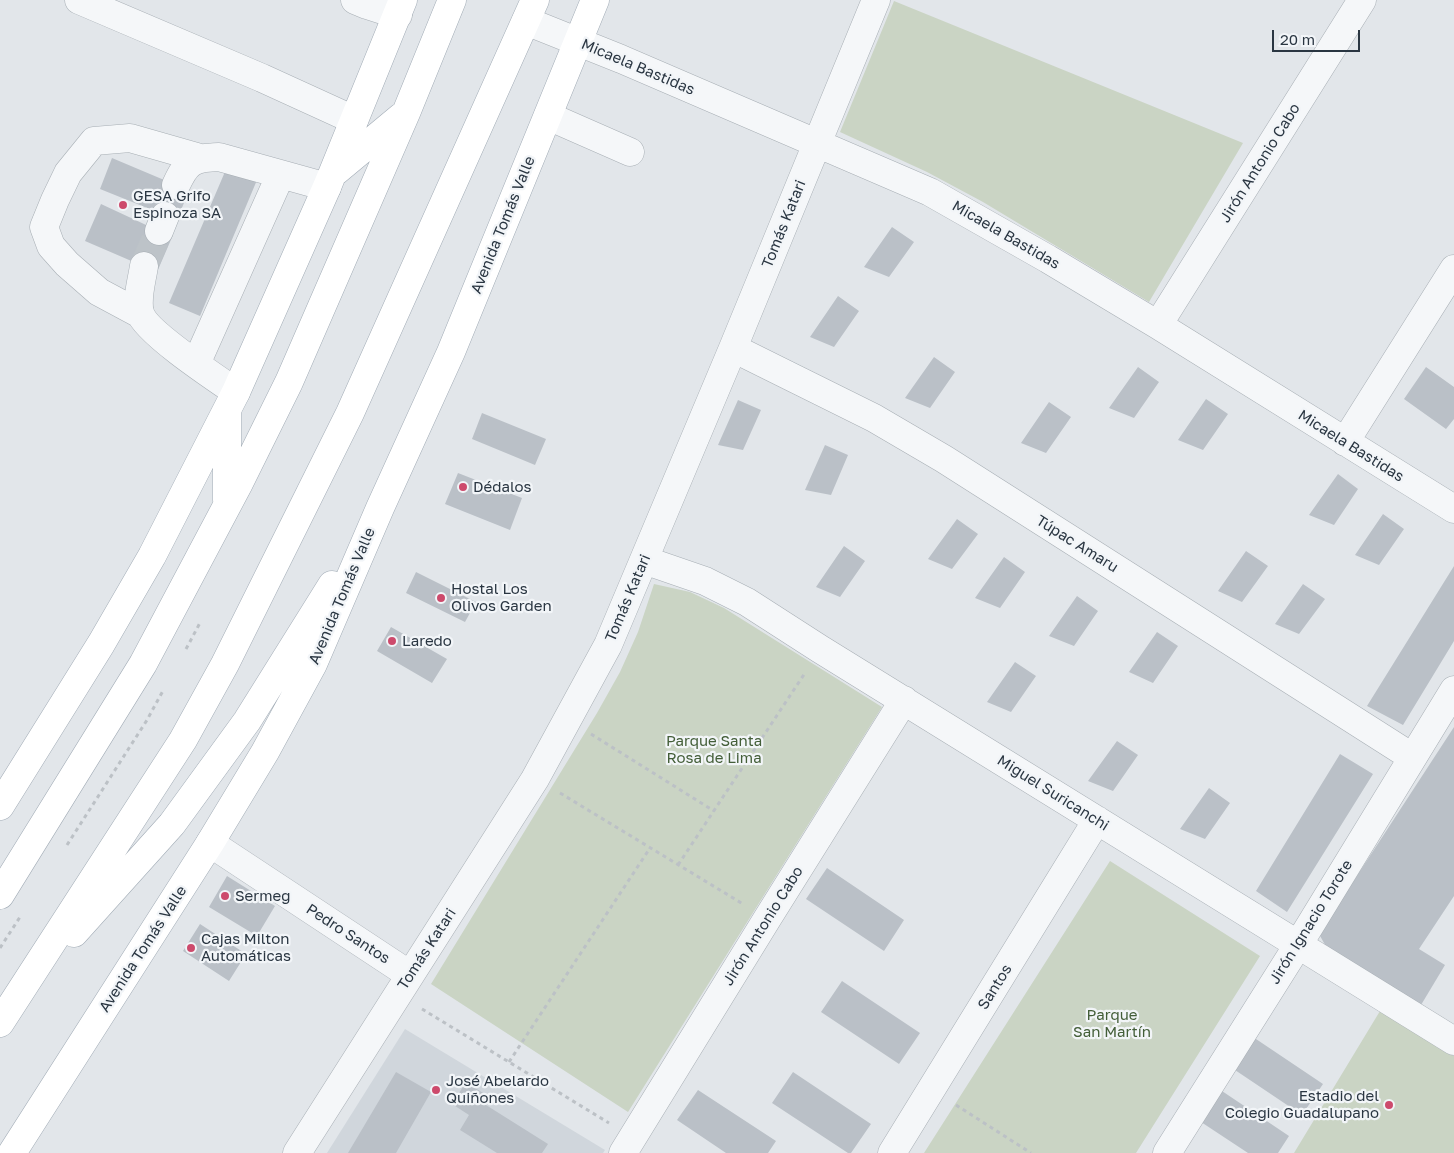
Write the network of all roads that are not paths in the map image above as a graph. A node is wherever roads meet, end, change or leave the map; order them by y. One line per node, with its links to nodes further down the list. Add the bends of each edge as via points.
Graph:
1 (79, 0): 12 (street)
2 (355, 0): 7 (street, via 367,6)
3 (452, 0): 10 (main road)
4 (595, 0): 9 (main road, Avenida Tomás Valle)
5 (876, 0): 13 (street, Tomás Katari)
6 (1362, 0): 22 (street, Jirón Antonio Cabo)
7 (400, 7): 12 (main road)
8 (530, 11): 9 (street, Micaela Bastidas); 40 (main road, via 350,413 225,664 183,740)
9 (578, 42): 11 (main road, Avenida Tomás Valle); 13 (street, Micaela Bastidas)
10 (406, 113): 17 (main road); 27 (main road, via 289,382)
11 (548, 116): 14 (street); 29 (main road, Avenida Tomás Valle, via 451,352)
12 (354, 120): 17 (main road)
13 (817, 143): 22 (street, Micaela Bastidas, via 930,192); 23 (street, Tomás Katari)
14 (630, 152)
15 (200, 158): 16 (street, via 218,158); 18 (street, via 183,169); 21 (street, via 130,138 94,142 68,173 44,227 51,246 67,264 99,292)
16 (280, 176): 17 (street); 24 (street)
17 (329, 181): 25 (main road)
18 (176, 185)
19 (144, 266): 21 (street)
20 (1454, 269): 26 (street)
21 (140, 314): 24 (street, via 155,331)
22 (1158, 325): 26 (street, Micaela Bastidas)
23 (734, 348): 30 (street, Tomás Katari); 33 (street, Túpac Amaru, via 874,418 944,460)
24 (196, 364): 25 (street)
25 (231, 401): 27 (main road); 34 (main road, via 152,556)
26 (1345, 442): 28 (street, Micaela Bastidas)
27 (227, 505): 37 (main road, via 143,664)
28 (1454, 509)
29 (376, 518): 36 (main road, Avenida Tomás Valle, via 313,664); 40 (main road, via 247,721 172,824)
30 (644, 560): 32 (street, Miguel Suricanchi, via 705,582 747,602); 39 (street, Tomás Katari, via 608,645 536,779)
31 (1454, 690): 33 (street, Jirón Ignacio Torote)
32 (904, 700): 35 (street, Miguel Suricanchi); 43 (street, Jirón Antonio Cabo)
33 (1412, 757): 38 (street, Jirón Ignacio Torote)
34 (0, 806)
35 (1097, 820): 38 (street, Miguel Suricanchi); 46 (street, Santos)
36 (210, 844): 39 (street, Pedro Santos); 44 (main road, Avenida Tomás Valle)
37 (0, 895)
38 (1298, 945): 42 (street, Miguel Suricanchi); 47 (street, Jirón Ignacio Torote)
39 (404, 985): 45 (street, Tomás Katari)
40 (16, 997): 41 (main road)
41 (0, 1022)
42 (1454, 1041)
43 (628, 1145)
44 (12, 1153)
45 (297, 1153)
46 (892, 1153)
47 (1167, 1153)

